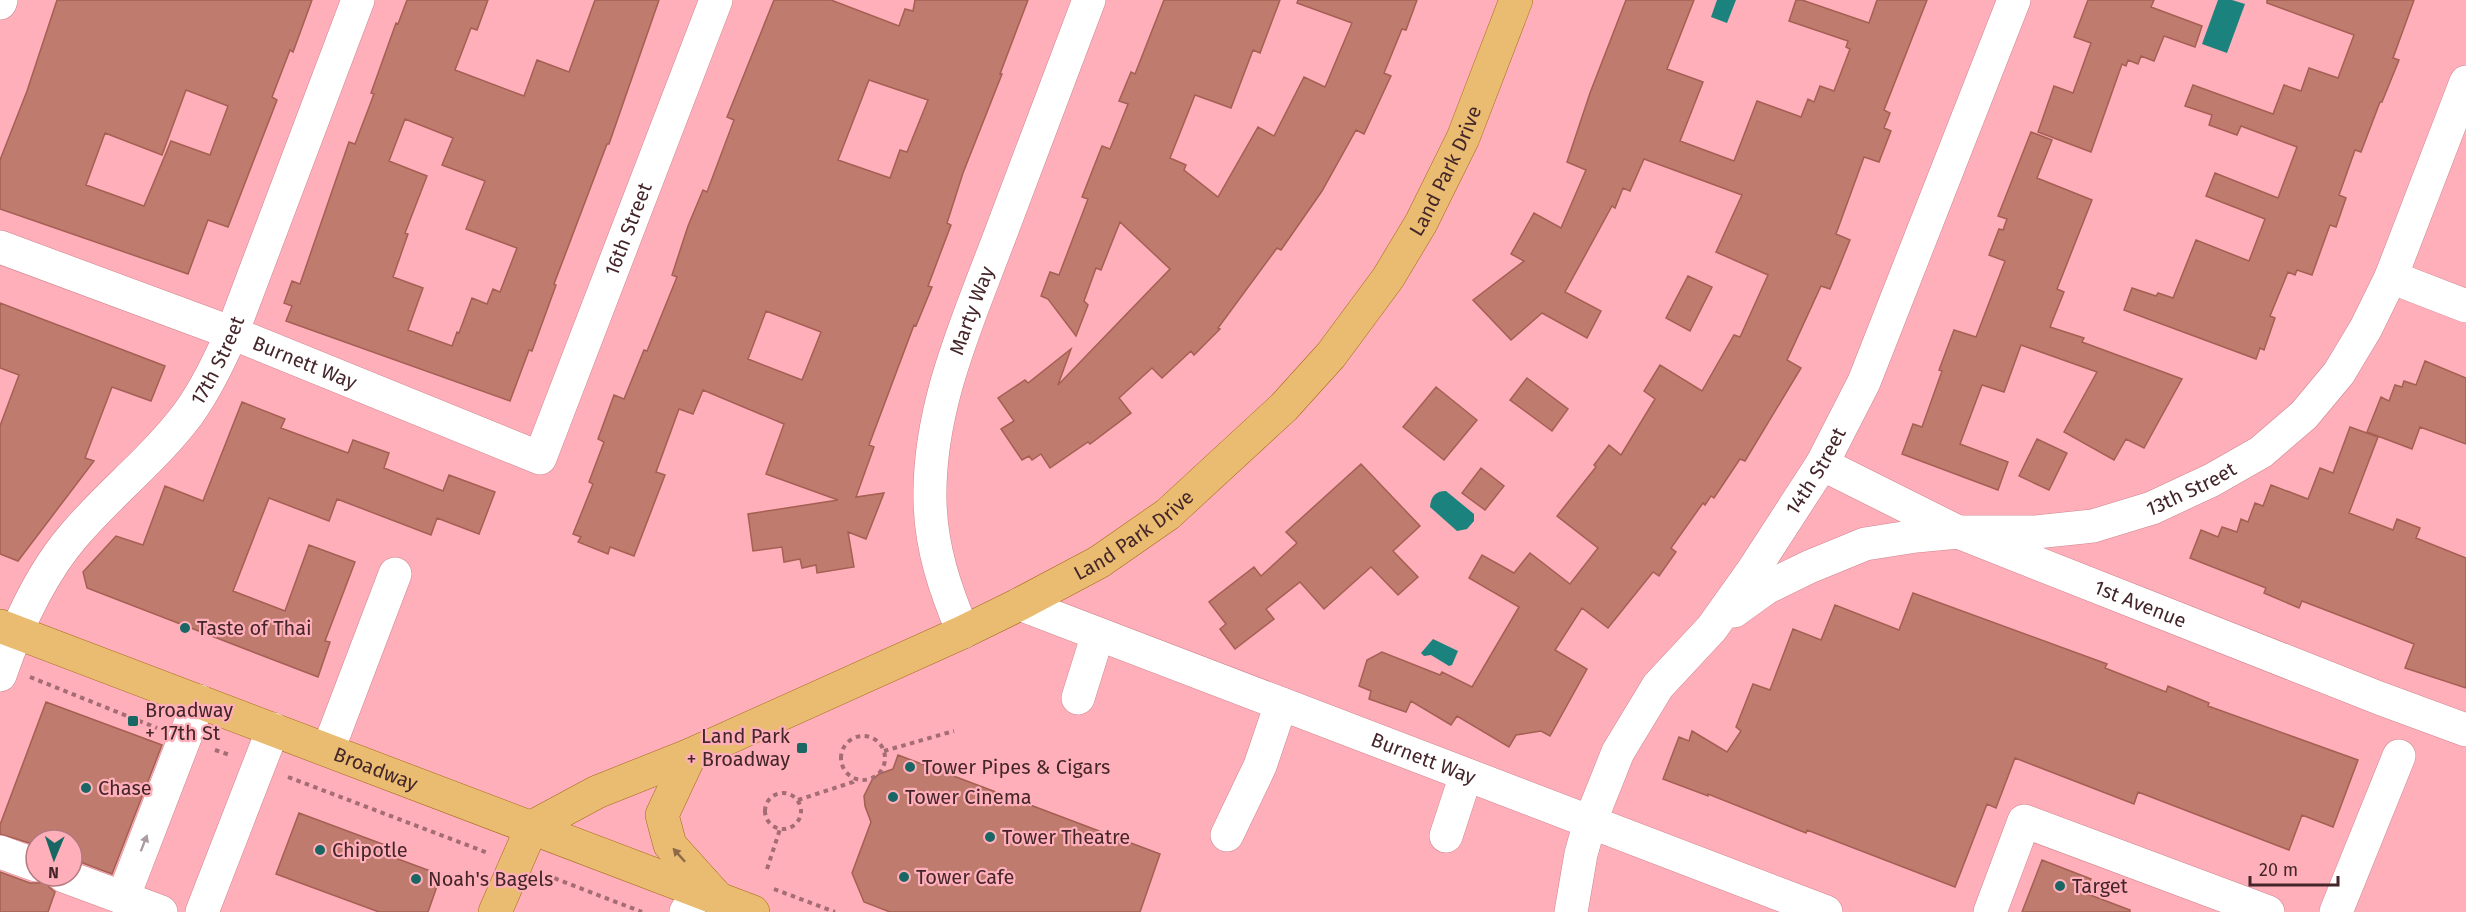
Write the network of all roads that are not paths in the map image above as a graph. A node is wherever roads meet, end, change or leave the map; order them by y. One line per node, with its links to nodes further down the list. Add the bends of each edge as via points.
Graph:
1 (358, 0): 10 (street, 17th Street)
2 (716, 0): 11 (street, 16th Street)
3 (1089, 0): 18 (street, Marty Way, via 942,396 931,467 933,543 945,590)
4 (1516, 0): 15 (main road, Land Park Drive, via 1463,138 1421,223 1388,278 1331,355 1284,407 1168,514 1099,562)
5 (2014, 0): 12 (street, 14th Street, via 1864,382)
6 (2466, 82): 8 (street, 13th Street)
7 (0, 247): 10 (street, Burnett Way)
8 (2391, 277): 9 (street); 13 (street, 13th Street, via 2339,373 2304,415 2260,452 2152,508 2093,526 2036,532)
9 (2466, 306)
10 (232, 333): 11 (street, Burnett Way); 17 (street, 17th Street, via 186,416 74,535)
11 (540, 458)
12 (1822, 464): 13 (street, 1st Avenue); 16 (street, 14th Street)
13 (1958, 532): 16 (street, 13th Street, via 1864,544 1766,588); 25 (street, 1st Avenue)
14 (395, 574): 26 (street)
15 (1020, 604): 18 (main road, Land Park Drive); 19 (street, Burnett Way)
16 (1712, 628): 30 (street, 14th Street, via 1658,686 1618,752)
17 (9, 629): 20 (street, 17th Street); 22 (main road, Broadway)
18 (963, 632): 27 (main road, Land Park Drive)
19 (1098, 634): 21 (street); 23 (street, Burnett Way)
20 (2, 670)
21 (1077, 698)
22 (199, 701): 24 (main road, Broadway); 37 (street, one-way to 22)
23 (1281, 704): 29 (street, Burnett Way); 32 (street, via 1260,766)
24 (273, 729): 26 (main road, Broadway); 40 (street)
25 (2466, 730)
26 (328, 750): 31 (main road, Broadway)
27 (690, 755): 31 (main road, Land Park Drive, via 597,792); 38 (main road, one-way to 27, via 670,845 662,815)
28 (2399, 756): 47 (street)
29 (1466, 775): 30 (street, Burnett Way); 33 (street)
30 (1590, 822): 43 (street, 14th Street); 44 (street, Burnett Way)
31 (532, 827): 38 (main road, Broadway); 41 (main road)
32 (1227, 835)
33 (1446, 836)
34 (0, 852): 35 (street)
35 (24, 861)
36 (84, 883): 37 (street)
37 (123, 898): 39 (street)
38 (701, 900): 42 (main road, Broadway)
39 (161, 912)
40 (202, 912)
41 (495, 912)
42 (753, 912)
43 (1571, 912)
44 (1826, 912)
45 (1990, 912): 46 (street, via 2024,821)
46 (2268, 912)
47 (2336, 912)

